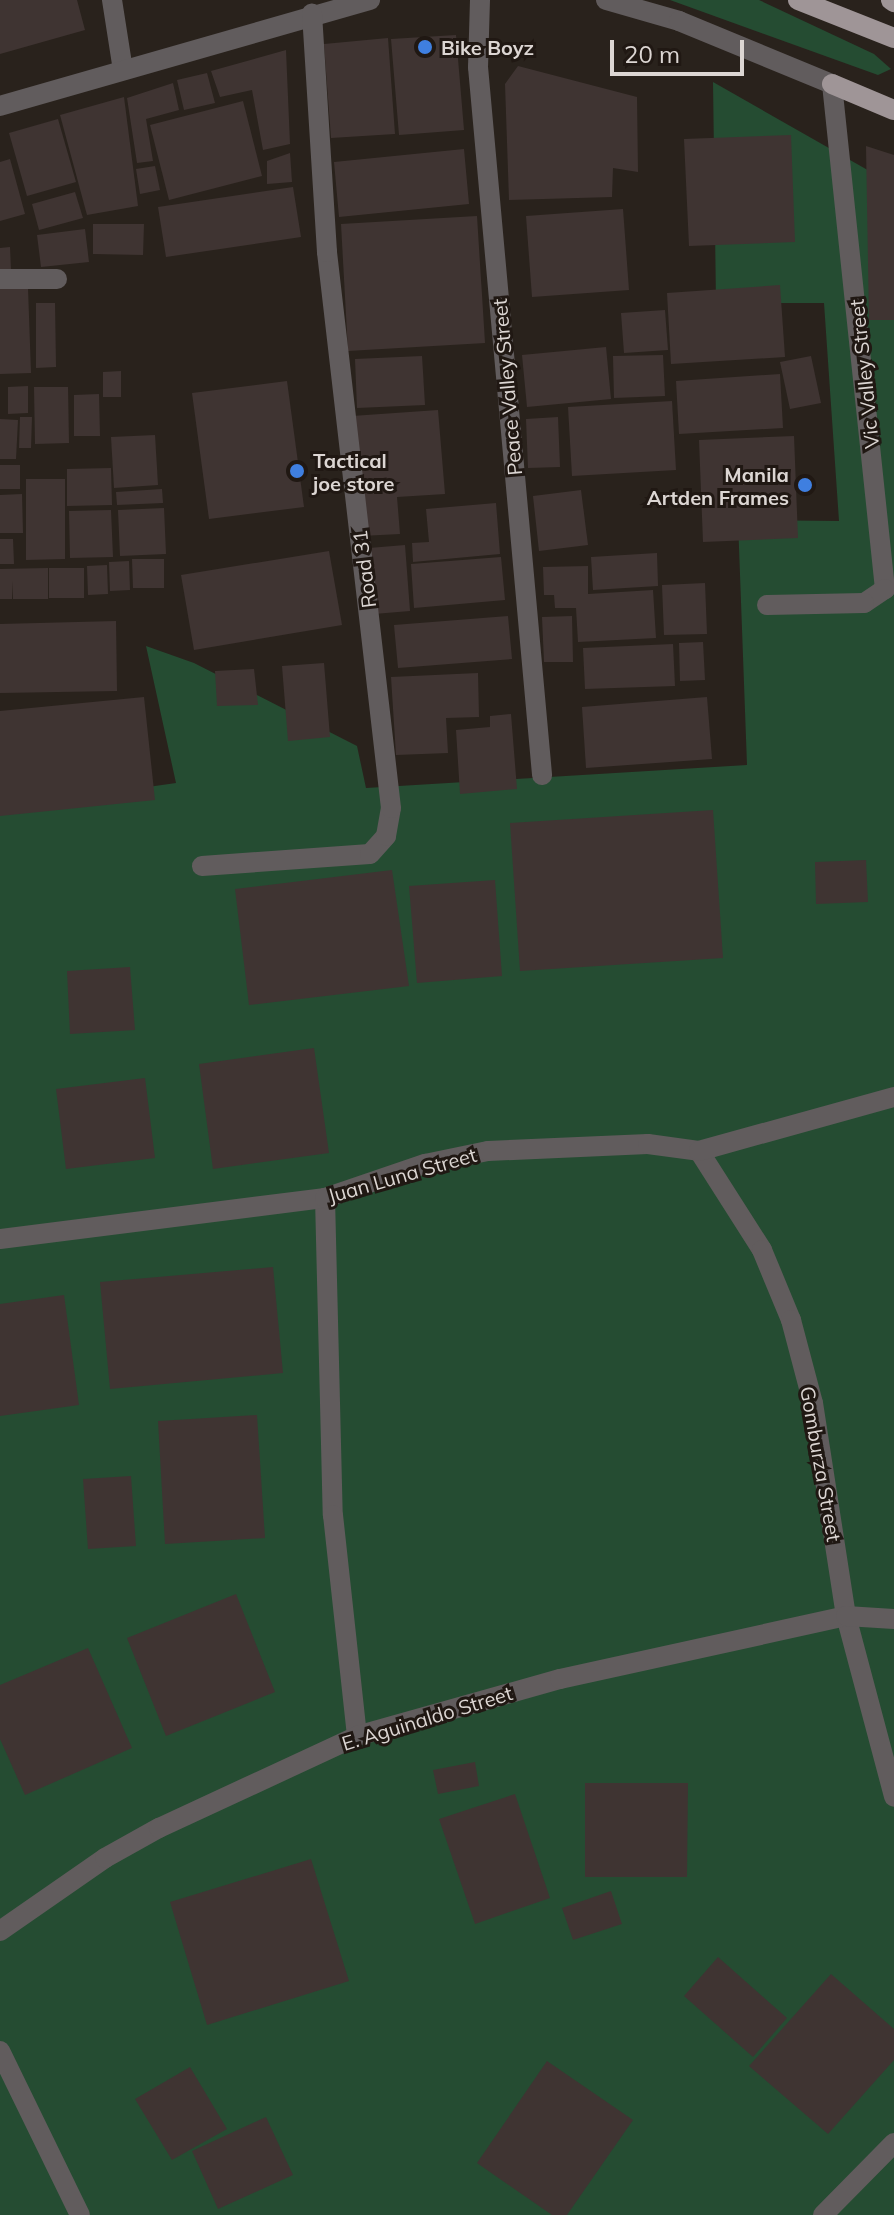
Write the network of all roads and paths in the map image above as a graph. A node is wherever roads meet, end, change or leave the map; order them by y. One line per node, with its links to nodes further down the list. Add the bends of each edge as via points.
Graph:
1 (112, 0): 8 (street)
2 (370, 0): 6 (street)
3 (480, 0): 15 (street, Peace Valley Street, via 478,67)
4 (606, 0): 9 (street, via 679,21)
5 (798, 0): 7 (main road)
6 (312, 13): 8 (street); 16 (street, Road 31, via 327,252 391,808 386,836 370,854)
7 (894, 38)
8 (123, 70): 10 (street)
9 (832, 84): 11 (main road); 14 (street, Vic Valley Street, via 885,589 864,603)
10 (0, 106)
11 (894, 110)
12 (0, 279): 13 (street)
13 (57, 279)
14 (767, 605)
15 (542, 775)
16 (202, 866)
17 (894, 1097): 18 (street, Juan Luna Street)
18 (699, 1151): 19 (street, Juan Luna Street, via 648,1144 488,1151 425,1164); 21 (street, Gomburza Street, via 762,1250 791,1320 813,1403)
19 (325, 1198): 20 (street, Juan Luna Street); 23 (street, via 333,1515)
20 (0, 1239)
21 (846, 1616): 22 (street, E. Aguinaldo Street); 23 (street, E. Aguinaldo Street, via 560,1679); 24 (street, Gomburza Street)
22 (894, 1619)
23 (357, 1736): 25 (street, E. Aguinaldo Street, via 159,1828 105,1858)
24 (894, 1797)
25 (0, 1931)
26 (0, 2051): 28 (street)
27 (894, 2143): 29 (street)
28 (80, 2215)
29 (823, 2215)

